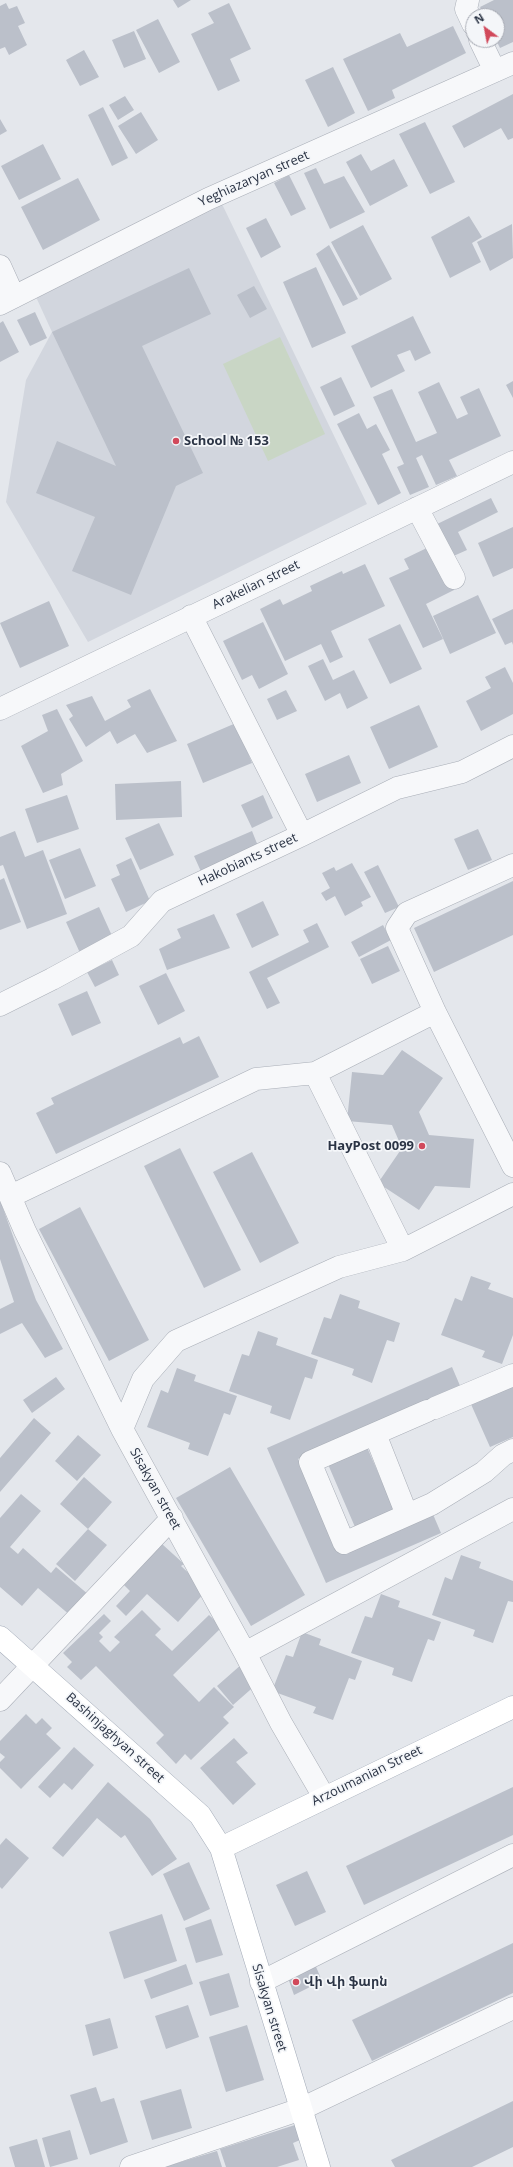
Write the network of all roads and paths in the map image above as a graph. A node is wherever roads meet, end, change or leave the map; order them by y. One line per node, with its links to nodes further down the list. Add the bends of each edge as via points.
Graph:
1 (487, 48): 2 (street)
2 (504, 67): 4 (street, Yeghiazaryan street, via 208,199)
3 (0, 266): 4 (street)
4 (7, 301)
5 (513, 462): 6 (street, Arakelian street)
6 (417, 508): 7 (street); 8 (street, Arakelian street)
7 (454, 578)
8 (191, 616): 9 (street, Arakelian street); 11 (street)
9 (0, 710)
10 (513, 746): 11 (street, Hakobiants street, via 462,772 397,788)
11 (302, 835): 13 (street, Hakobiants street, via 162,901 131,936)
12 (513, 865): 14 (street, via 407,913 397,928)
13 (0, 1004)
14 (435, 1012): 15 (street); 16 (street)
15 (315, 1073): 19 (street, via 256,1078); 20 (street)
16 (513, 1166)
17 (0, 1173): 19 (street, Sisakyan street)
18 (513, 1194): 20 (street)
19 (11, 1196): 22 (street, Sisakyan street, via 25,1231)
20 (403, 1250): 22 (street, via 339,1267 176,1341 143,1379)
21 (513, 1375): 23 (street)
22 (122, 1429): 27 (street, Sisakyan street)
23 (375, 1434): 26 (street); 26 (street, via 310,1462 344,1543)
24 (513, 1450): 26 (street, via 463,1485 432,1504)
25 (513, 1509): 29 (street)
26 (407, 1515)
27 (172, 1518): 29 (street, Sisakyan street); 30 (street)
28 (0, 1637): 30 (main road, Bashinjaghyan street)
29 (245, 1653): 33 (street, Sisakyan street, via 280,1723)
30 (32, 1664): 31 (street); 34 (main road, Bashinjaghyan street, via 200,1815)
31 (0, 1700)
32 (513, 1706): 33 (main road, Arzoumanian Street)
33 (324, 1796): 34 (main road, Arzoumanian Street)
34 (221, 1848): 36 (main road, Sisakyan street)
35 (513, 1855): 36 (street)
36 (261, 1982): 38 (main road, Sisakyan street)
37 (513, 2008): 38 (street)
38 (301, 2109): 39 (street); 40 (main road, Sisakyan street)
39 (131, 2167)
40 (320, 2167)

